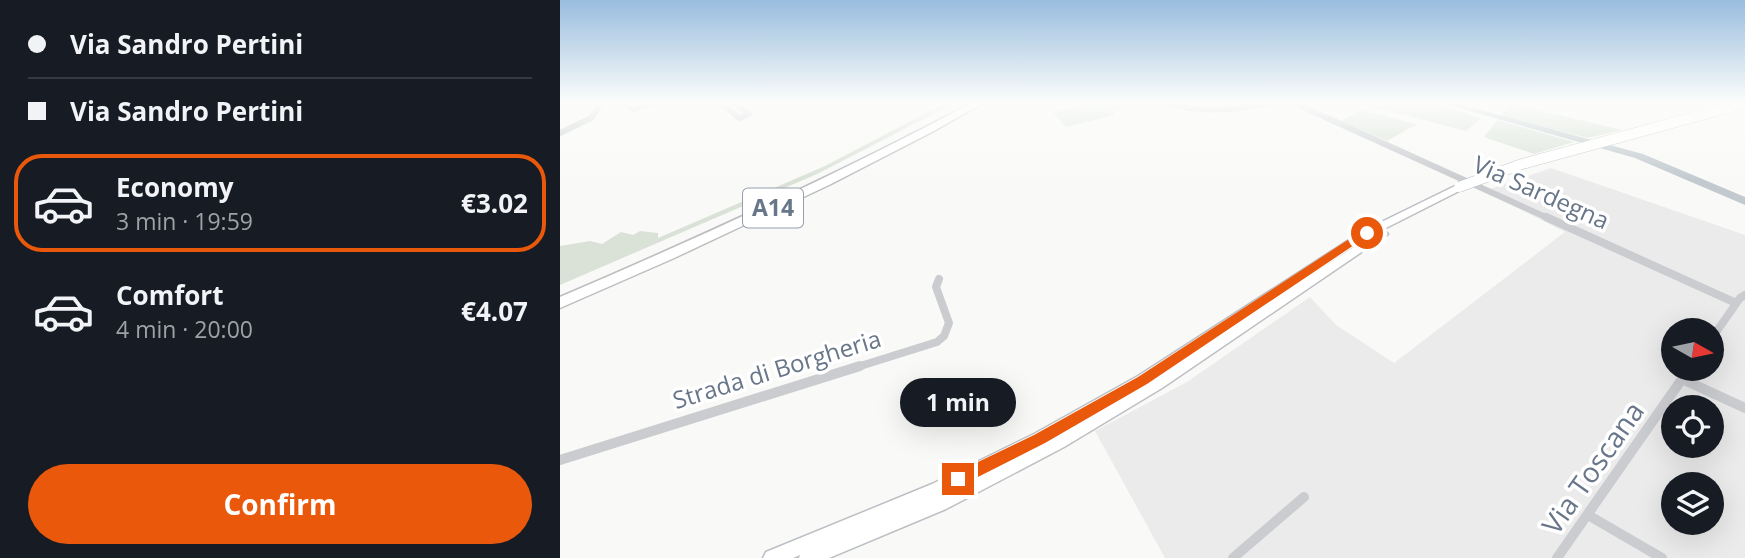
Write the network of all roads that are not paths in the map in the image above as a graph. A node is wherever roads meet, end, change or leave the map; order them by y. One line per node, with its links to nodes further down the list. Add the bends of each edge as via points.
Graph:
1 (920, 128): 7 (highway, A14, via 729,220)
2 (933, 128): 9 (highway, A14, via 738,224)
3 (1350, 128): 10 (street, Via Sardegna)
4 (1669, 128): 5 (main road, bridge)
5 (1463, 189): 18 (main road, via 1367,233 1143,380 1040,439 938,489); 19 (main road, via 1376,237 1157,384 1058,442 940,503)
6 (939, 279): 15 (street, Strada di Borgheria, via 936,287 951,324 948,335 937,342)
7 (560, 292)
8 (1745, 295): 10 (street)
9 (560, 303)
10 (1736, 303): 11 (street)
11 (1724, 320)
12 (1680, 382): 17 (street, Via Toscana)
13 (1689, 382): 14 (street)
14 (1745, 408)
15 (560, 460)
16 (1304, 497): 20 (street)
17 (1588, 515): 21 (street, Via Toscana); 22 (street)
18 (772, 558)
19 (808, 558)
20 (1233, 558)
21 (1557, 558)
22 (1662, 558)

